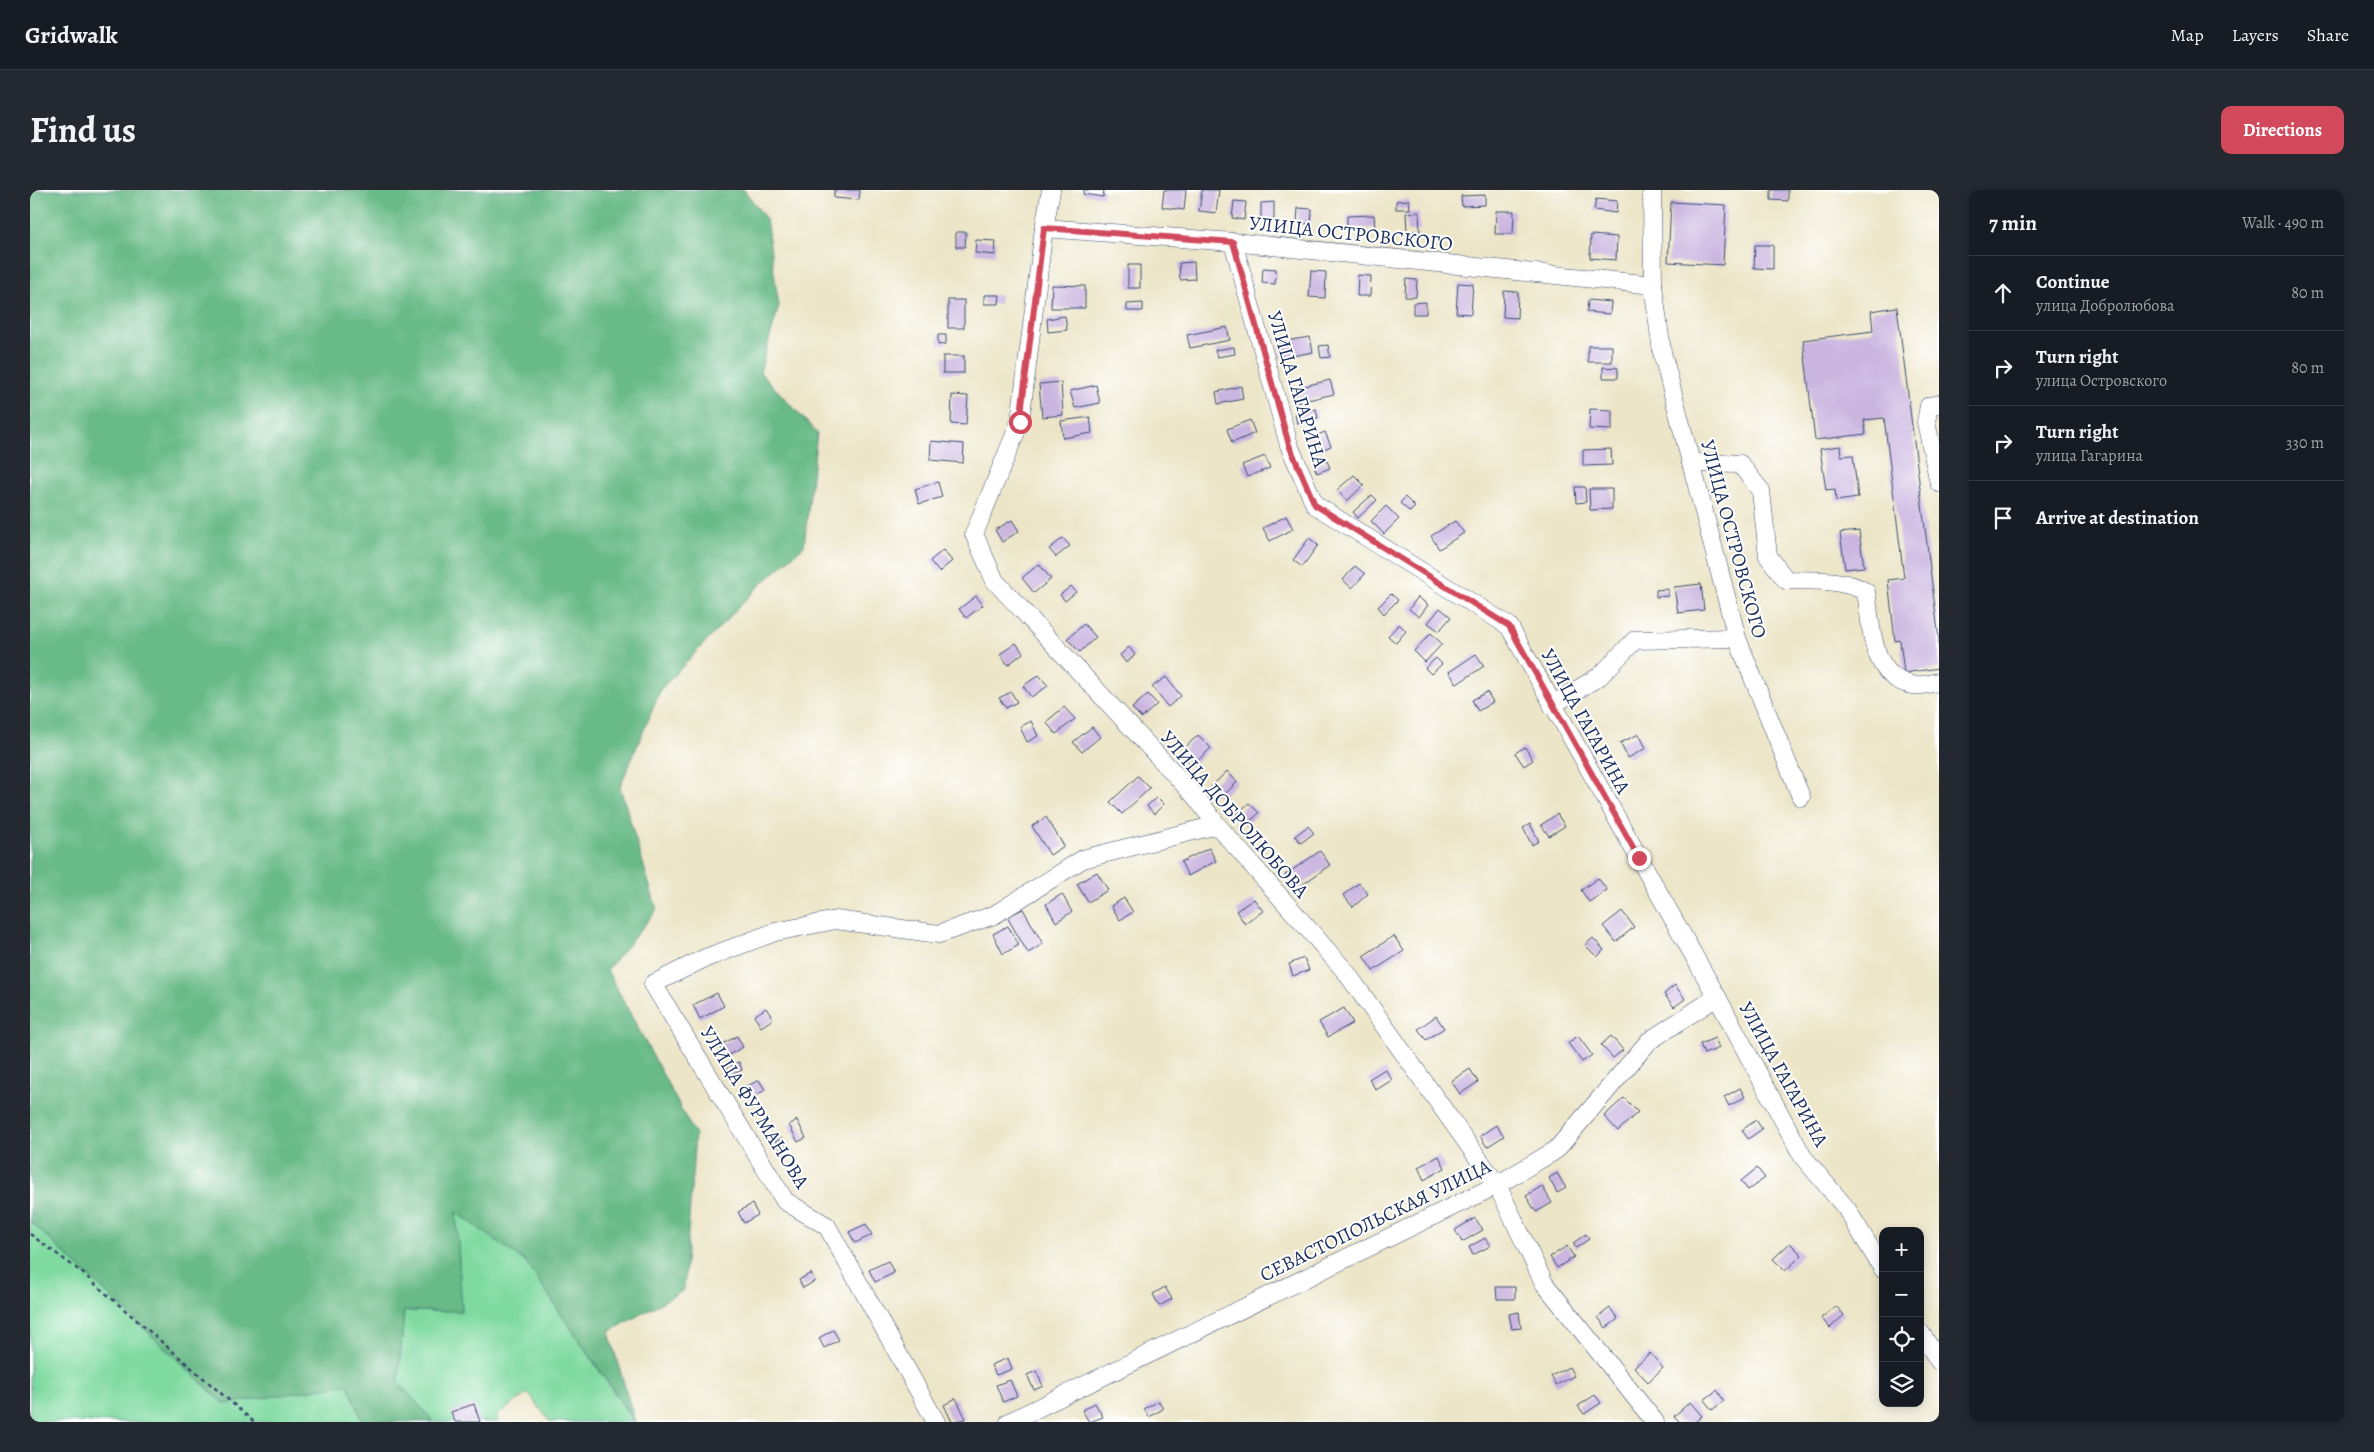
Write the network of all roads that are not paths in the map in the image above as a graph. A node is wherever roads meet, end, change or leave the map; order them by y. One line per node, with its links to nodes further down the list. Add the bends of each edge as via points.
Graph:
1 (1051, 190): 3 (street, УЛИЦА ДОБРОЛЮБОВА)
2 (1652, 190): 5 (street, УЛИЦА ОСТРОВСКОГО)
3 (1044, 228): 4 (street, УЛИЦА ОСТРОВСКОГО); 13 (street, УЛИЦА ДОБРОЛЮБОВА, via 1020,422 974,534 995,581 1195,796)
4 (1233, 242): 5 (street, УЛИЦА ОСТРОВСКОГО); 11 (street, УЛИЦА ГАГАРИНА, via 1289,445 1315,505 1509,626)
5 (1653, 285): 7 (street, УЛИЦА ОСТРОВСКОГО, via 1662,352)
6 (1939, 404): 8 (street, via 1929,406 1926,422)
7 (1691, 463): 9 (street, УЛИЦА ОСТРОВСКОГО); 10 (street, via 1740,464 1761,490 1768,556 1786,580 1836,582 1856,586 1866,592 1876,654 1892,678 1914,686)
8 (1939, 483)
9 (1737, 638): 11 (street, via 1635,640 1600,676); 12 (street, УЛИЦА ОСТРОВСКОГО)
10 (1939, 682)
11 (1552, 705): 14 (street, УЛИЦА ГАГАРИНА)
12 (1801, 797)
13 (1217, 825): 15 (street, УЛИЦА ДОБРОЛЮБОВА, via 1346,972); 19 (street, УЛИЦА ФУРМАНОВА, via 1083,859 994,915 939,934 836,920 776,932 703,959 653,984 785,1200 828,1226)
14 (1717, 997): 15 (street, СЕВАСТОПОЛЬСКАЯ УЛИЦА, via 1649,1041 1556,1150); 16 (street, УЛИЦА ГАГАРИНА, via 1803,1157 1846,1208)
15 (1497, 1185): 20 (street, СЕВАСТОПОЛЬСКАЯ УЛИЦА); 21 (street, УЛИЦА ДОБРОЛЮБОВА, via 1544,1283)
16 (1879, 1262)
17 (1924, 1338): 18 (street)
18 (1939, 1361)
19 (936, 1422)
20 (1009, 1422)
21 (1655, 1422)

